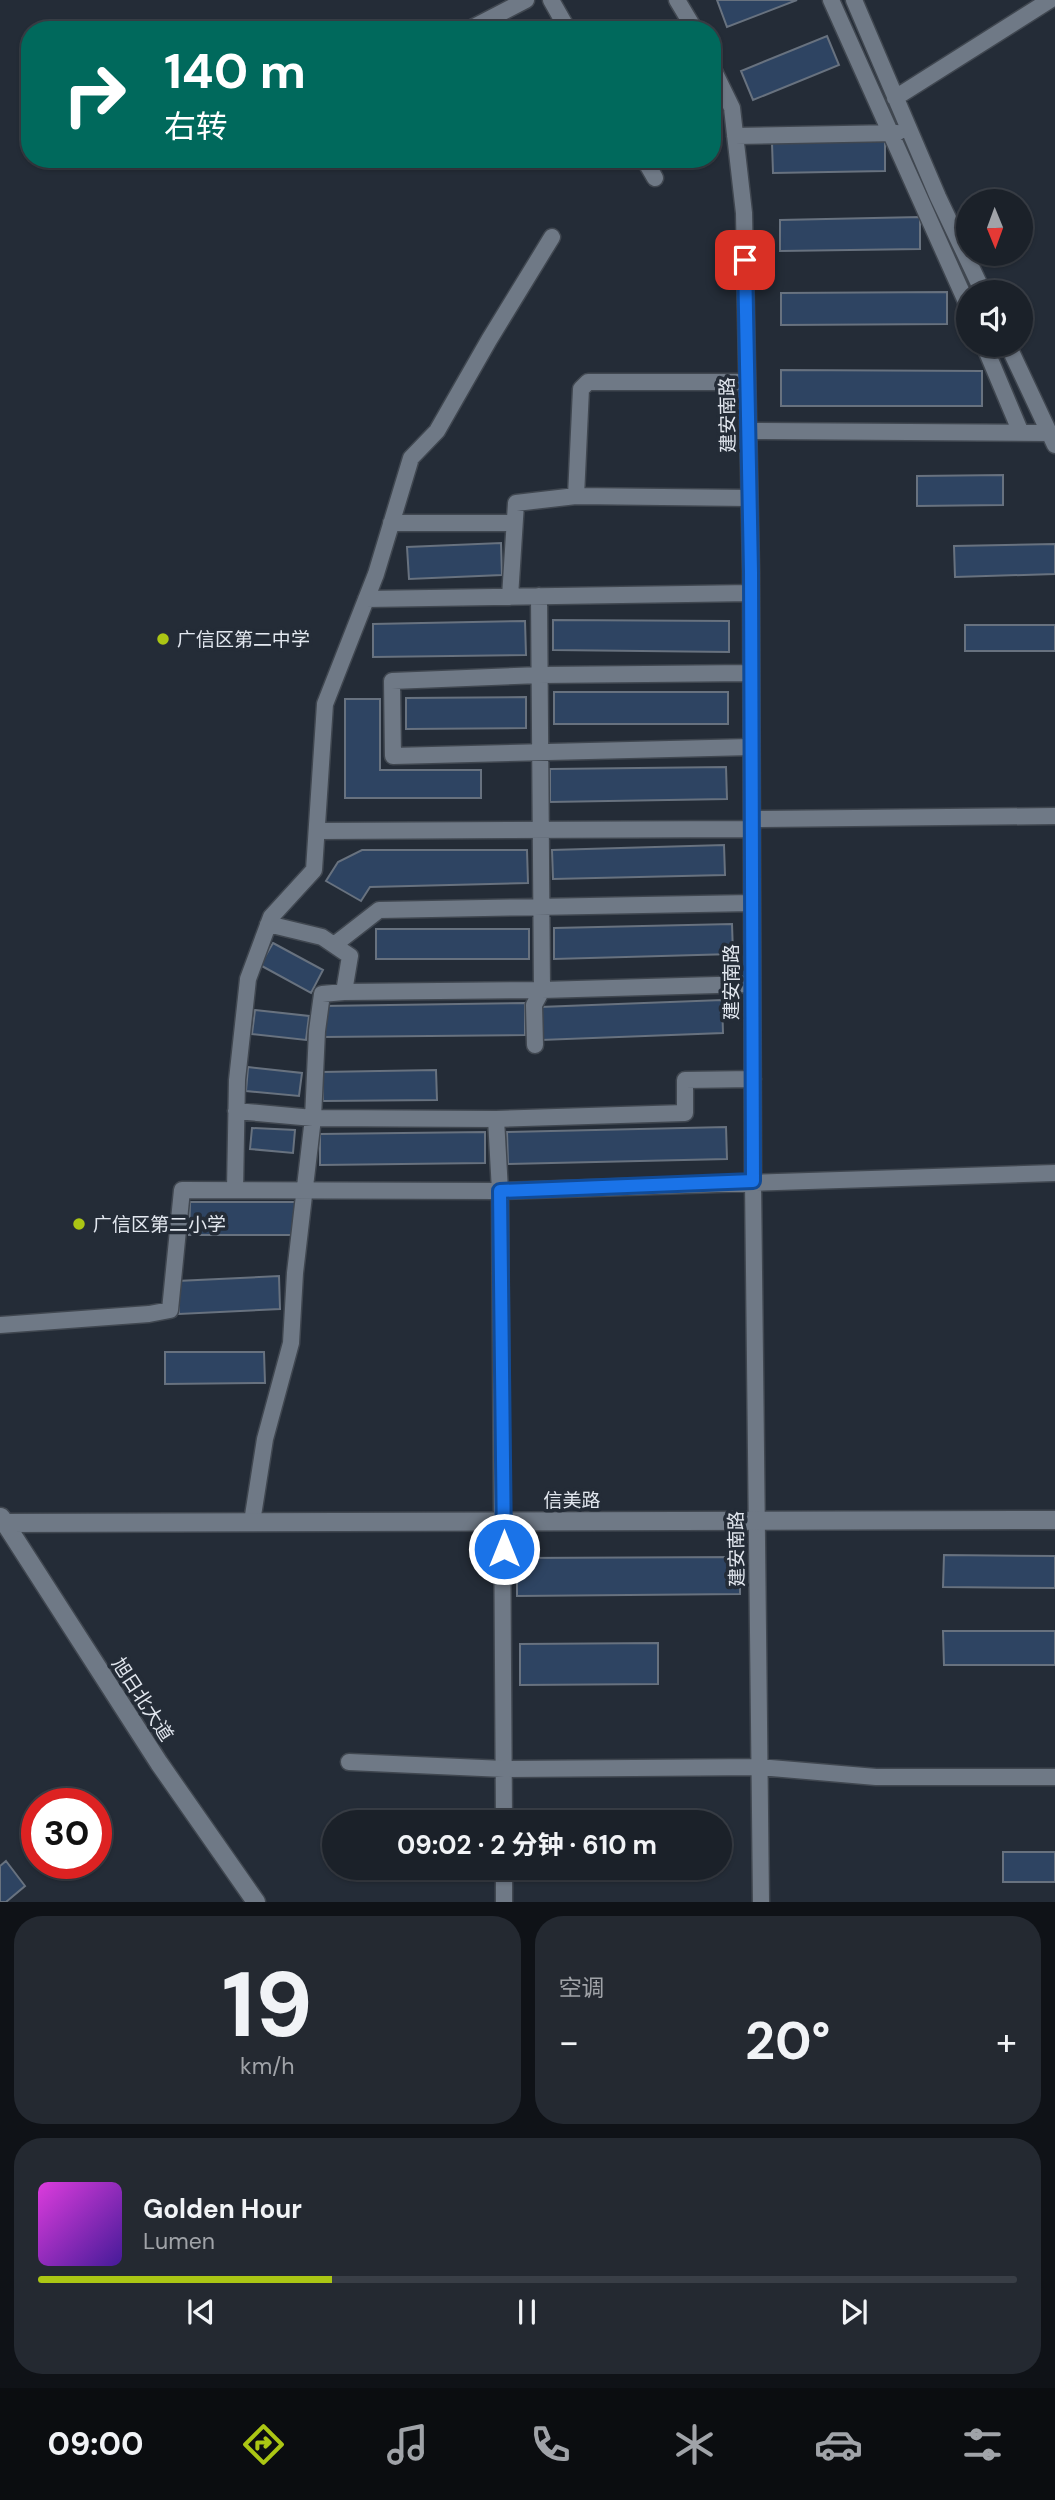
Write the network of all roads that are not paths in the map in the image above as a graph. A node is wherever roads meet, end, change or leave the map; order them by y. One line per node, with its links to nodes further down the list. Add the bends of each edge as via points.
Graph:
1 (526, 0): 7 (street)
2 (551, 0): 8 (street)
3 (677, 0): 9 (street)
4 (831, 0): 12 (street)
5 (854, 0): 11 (street)
6 (1050, 0): 11 (street)
7 (485, 21)
8 (563, 21)
9 (690, 21)
10 (721, 85): 14 (street, 建安南路, via 732,108)
11 (895, 98): 13 (street)
12 (890, 133): 13 (street); 14 (street); 18 (street)
13 (910, 133): 19 (street)
14 (735, 136): 22 (street, 建安南路, via 744,213)
15 (649, 168): 16 (street)
16 (655, 178)
17 (552, 237): 28 (street, via 437,431 411,457)
18 (956, 280)
19 (977, 280)
20 (989, 357): 24 (street)
21 (1014, 357): 25 (street)
22 (747, 382): 23 (street, 建安南路); 26 (street, via 588,382 581,389)
23 (748, 431): 24 (street); 27 (street, 建安南路)
24 (1021, 433): 25 (street)
25 (1052, 439)
26 (576, 496): 27 (street); 29 (street, via 516,503)
27 (749, 498): 30 (street, 建安南路)
28 (391, 523): 29 (street); 33 (street)
29 (513, 523): 32 (street)
30 (751, 593): 31 (street); 34 (street, 建安南路)
31 (539, 596): 32 (street); 35 (street)
32 (510, 597): 33 (street)
33 (366, 599): 41 (street, via 325,704)
34 (751, 673): 35 (street); 36 (street, 建安南路)
35 (540, 675): 37 (street); 37 (street, via 392,681 393,755)
36 (751, 747): 37 (street); 39 (street, 建安南路)
37 (540, 751): 40 (street)
38 (1055, 816): 39 (street)
39 (752, 824): 40 (street); 42 (street, 建安南路)
40 (540, 830): 41 (street); 43 (street)
41 (317, 831): 44 (street, via 314,870)
42 (752, 903): 43 (street); 46 (street, 建安南路)
43 (541, 908): 45 (street, via 379,911); 47 (street)
44 (268, 924): 45 (street, via 322,937); 51 (street, via 248,979)
45 (334, 945): 48 (street, via 351,956)
46 (752, 984): 47 (street); 50 (street, 建安南路)
47 (542, 990): 48 (street); 49 (street, via 534,1005)
48 (344, 992): 52 (street, via 322,994)
49 (535, 1045)
50 (752, 1079): 53 (street, via 685,1080 685,1113); 55 (street, 建安南路)
51 (236, 1111): 52 (street); 56 (street)
52 (313, 1118): 53 (street); 57 (street)
53 (496, 1119): 58 (street)
54 (1055, 1173): 55 (street)
55 (753, 1181): 58 (street); 63 (street, 建安南路)
56 (235, 1191): 57 (street); 59 (street, via 182,1190 170,1310)
57 (306, 1191): 58 (street); 64 (street, via 291,1343 265,1439)
58 (500, 1191): 62 (street)
59 (0, 1325)
60 (3, 1519): 64 (street, 信美路); 71 (street, 旭日北大道, via 159,1763)
61 (1055, 1520): 63 (street, 信美路)
62 (504, 1521): 63 (street, 信美路); 64 (street, 信美路); 67 (street)
63 (757, 1521): 66 (street, 建安南路)
64 (252, 1522)
65 (349, 1762): 67 (street)
66 (760, 1767): 67 (street); 68 (street, via 876,1777); 73 (street, 建安南路)
67 (504, 1769): 69 (street)
68 (1055, 1777)
69 (504, 1810)
70 (504, 1880): 72 (street)
71 (256, 1902)
72 (504, 1902)
73 (761, 1902)

